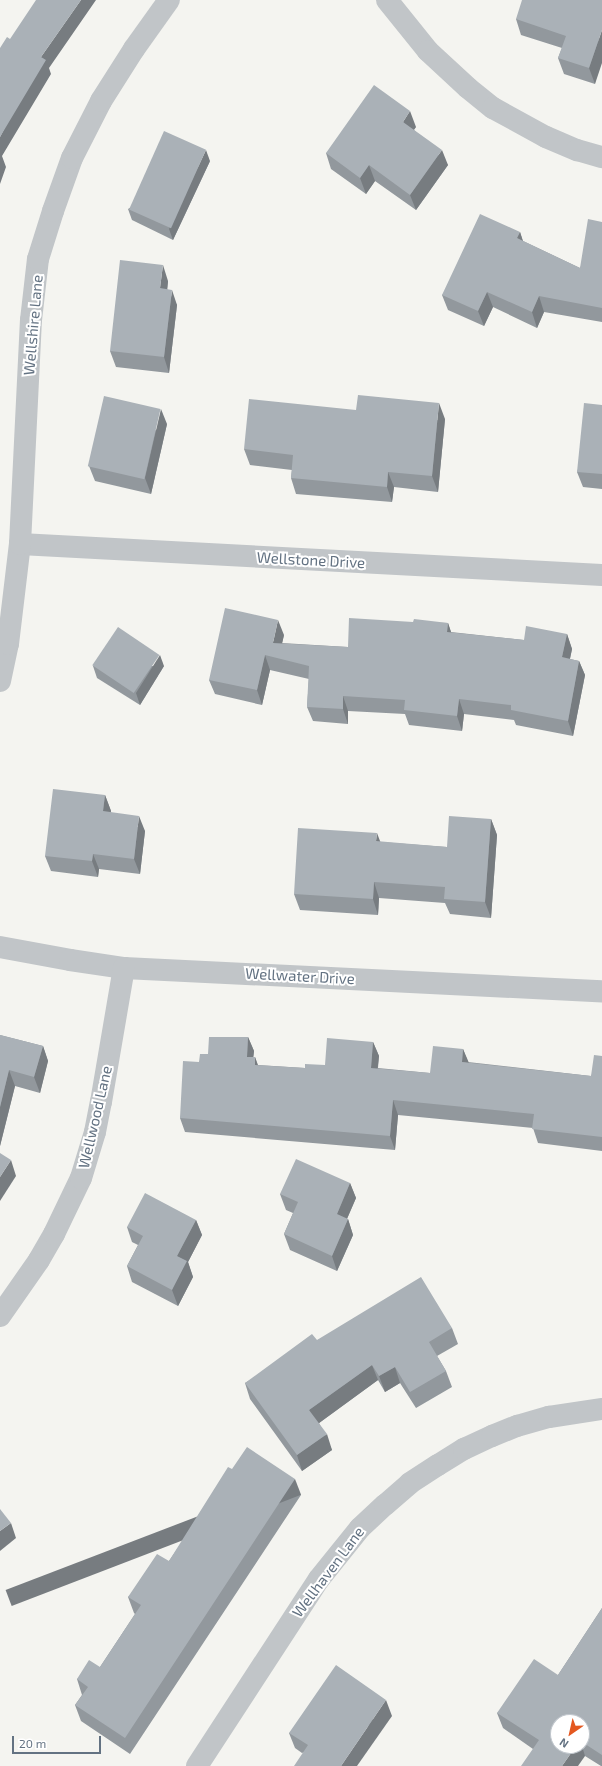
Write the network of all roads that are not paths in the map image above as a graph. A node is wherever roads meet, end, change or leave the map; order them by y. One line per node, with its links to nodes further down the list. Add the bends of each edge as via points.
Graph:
1 (169, 0): 4 (street, Wellshire Lane, via 101,101 76,150 38,260 31,320)
2 (387, 0): 3 (street, via 428,51 493,108 546,137)
3 (602, 157)
4 (20, 544): 5 (street, Wellstone Drive); 6 (street, Wellshire Lane, via 8,644)
5 (602, 575)
6 (0, 681)
7 (0, 947): 8 (street, Wellwater Drive)
8 (124, 968): 9 (street, Wellwater Drive); 10 (street, Wellwood Lane, via 95,1132 81,1178 43,1253)
9 (602, 990)
10 (0, 1316)
11 (602, 1409): 12 (street, Wellhaven Lane, via 549,1417 492,1436 438,1464 390,1500 360,1528 319,1579)
12 (197, 1766)

